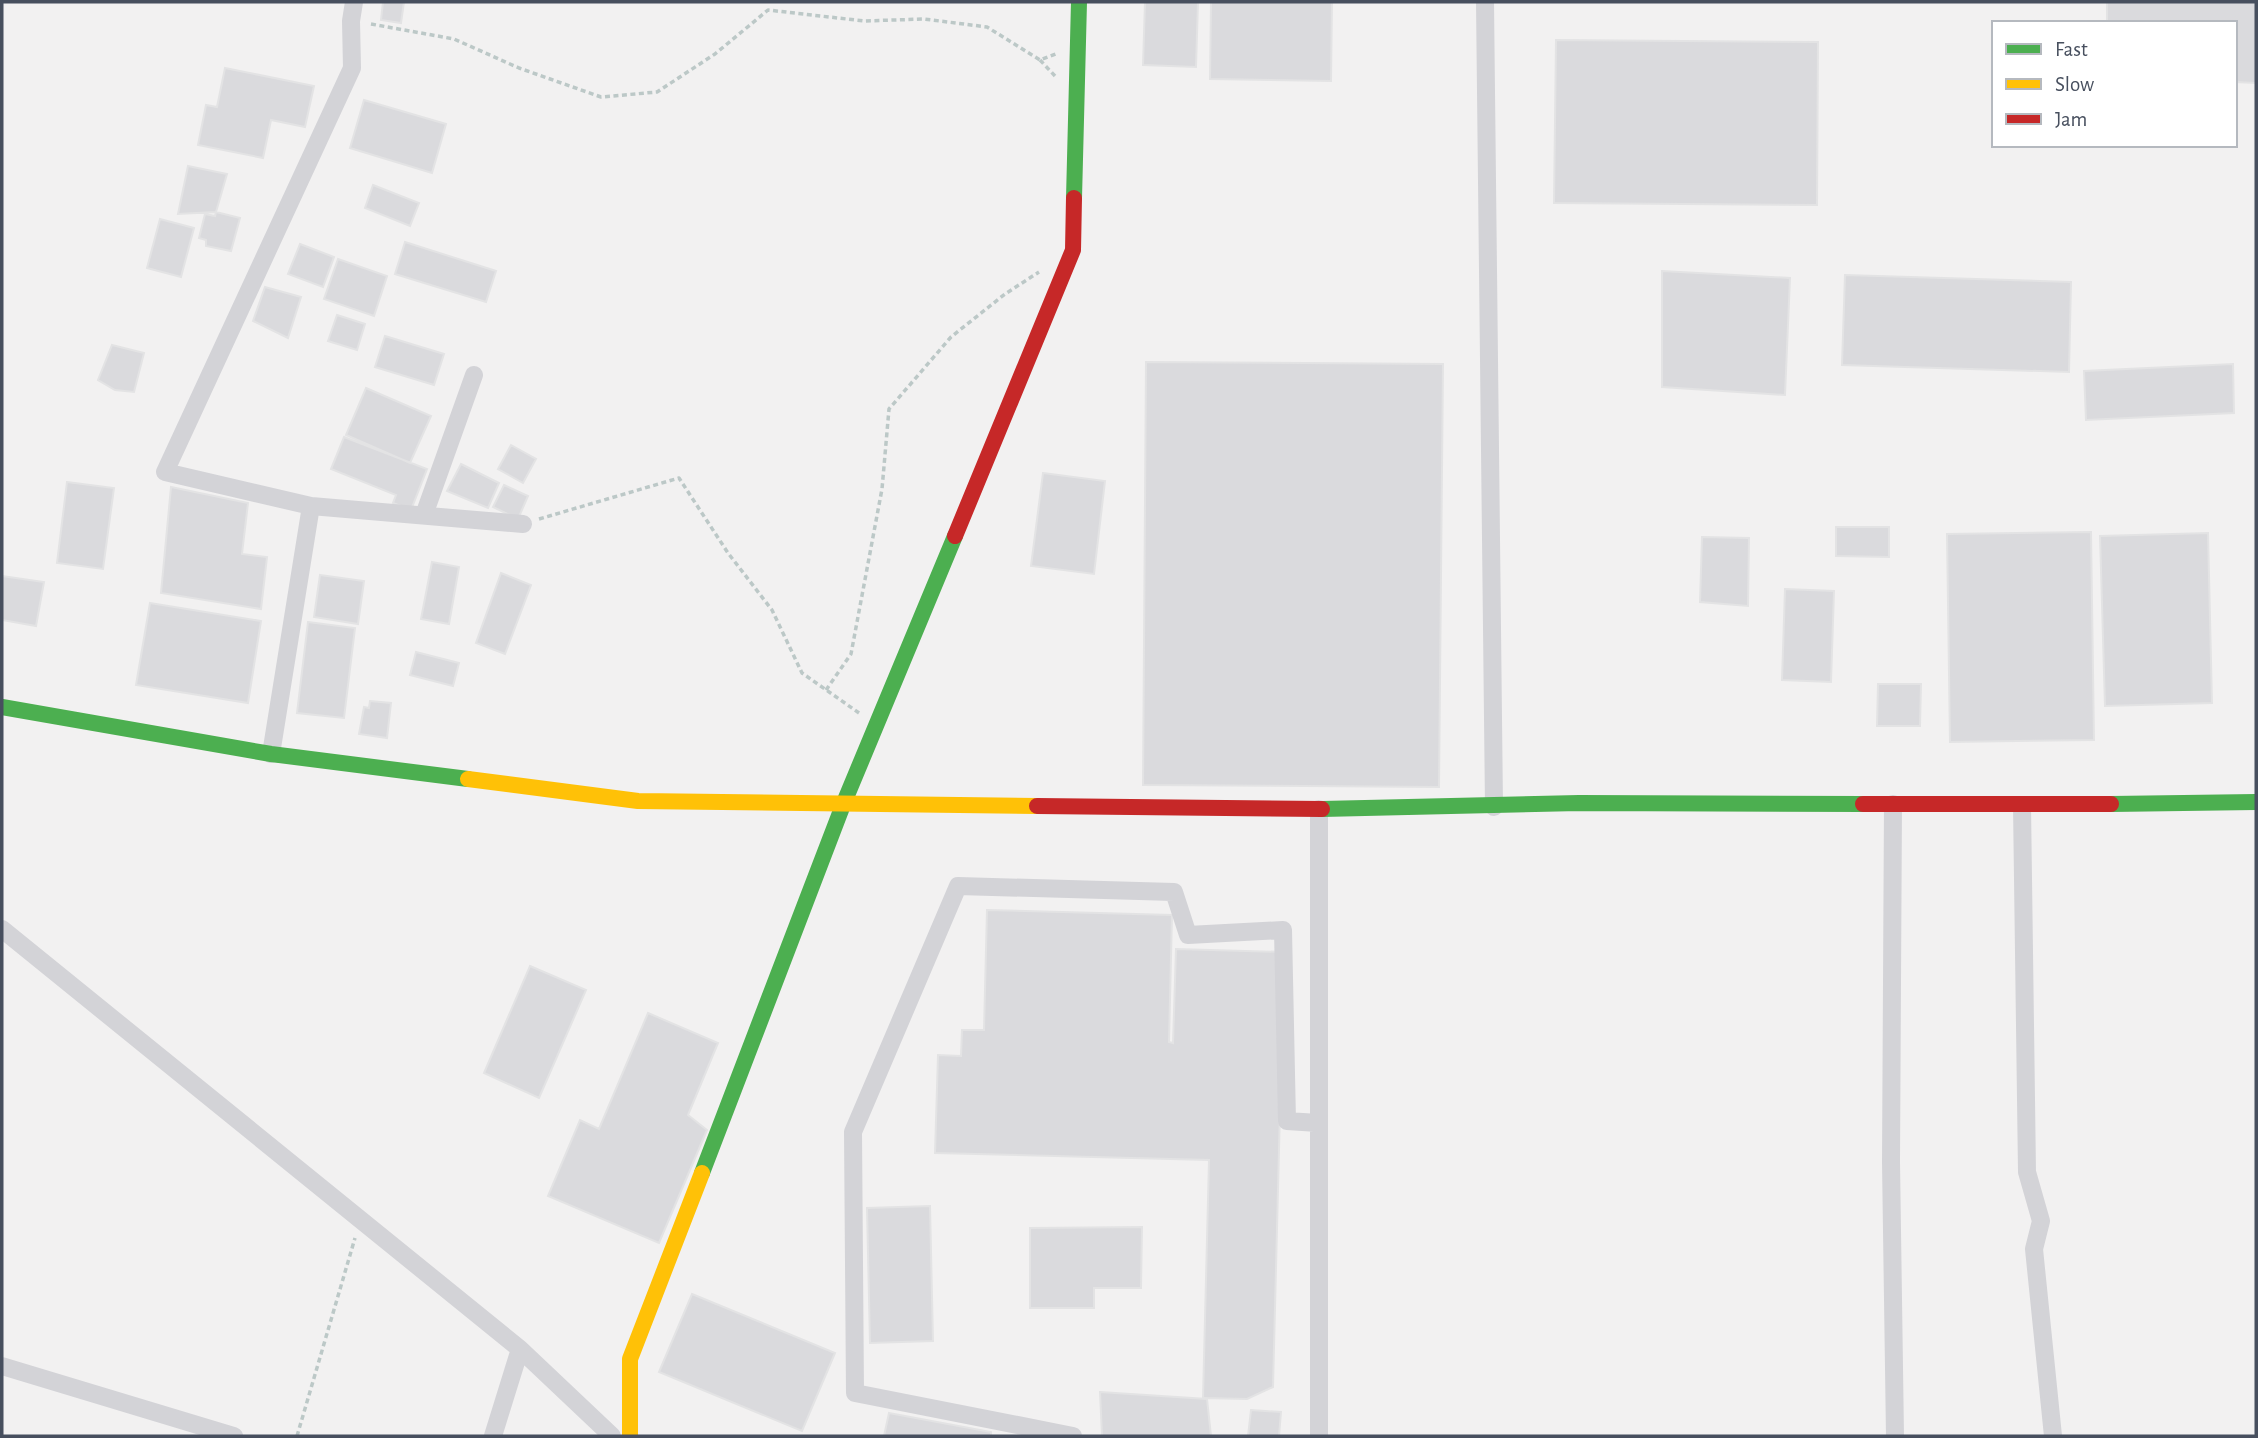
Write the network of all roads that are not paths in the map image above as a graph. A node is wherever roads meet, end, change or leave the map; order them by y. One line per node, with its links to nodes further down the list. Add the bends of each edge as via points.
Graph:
1 (354, 2): 5 (street, via 352,68 165,472)
2 (1079, 2): 12 (main road, via 1073,250)
3 (1485, 2): 14 (street)
4 (474, 375): 6 (street)
5 (311, 506): 6 (street); 9 (street)
6 (424, 515): 7 (street)
7 (523, 524)
8 (2, 707): 9 (main road)
9 (271, 754): 12 (main road, via 638,801)
10 (2256, 802): 13 (main road)
11 (1892, 804): 13 (main road); 14 (main road); 26 (street)
12 (843, 805): 15 (main road); 23 (main road, via 631,1359)
13 (2022, 805): 27 (street, via 2027,1172 2041,1221 2034,1249)
14 (1494, 807): 15 (main road)
15 (1319, 809): 17 (street)
16 (2, 929): 18 (street)
17 (1318, 1123): 24 (street, via 1287,1121 1283,930 1188,935 1174,892 958,886 853,1132 855,1393); 25 (street)
18 (520, 1349): 21 (street); 22 (street)
19 (2, 1366): 20 (street)
20 (234, 1436)
21 (493, 1436)
22 (612, 1436)
23 (630, 1436)
24 (1073, 1436)
25 (1319, 1436)
26 (1895, 1436)
27 (2053, 1436)

